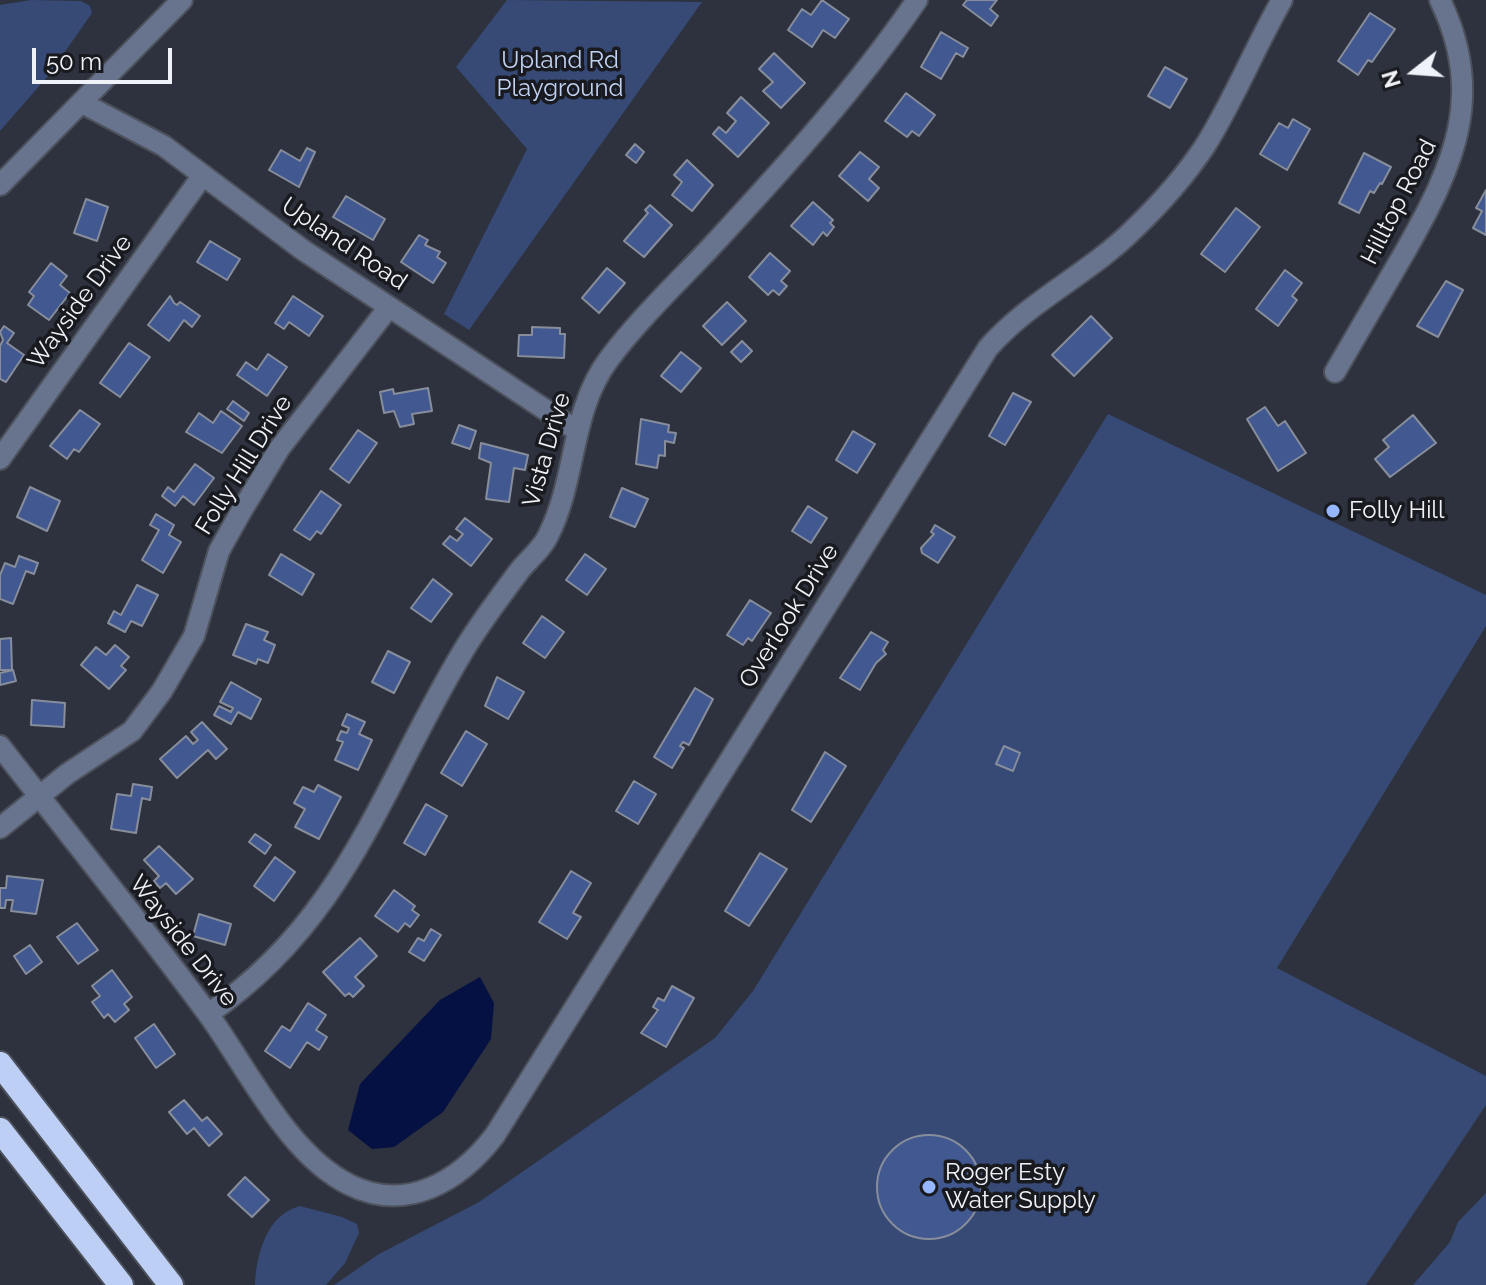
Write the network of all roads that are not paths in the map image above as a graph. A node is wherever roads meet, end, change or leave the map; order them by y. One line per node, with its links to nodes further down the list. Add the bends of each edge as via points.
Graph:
1 (182, 0): 5 (street)
2 (917, 0): 10 (street, Vista Drive, via 744,211 608,360)
3 (1282, 0): 18 (street, Overlook Drive, via 1205,145 1174,187 1131,232 1011,323 988,348 475,1161 417,1195 387,1196 352,1186)
4 (1440, 0): 9 (street, Hilltop Road, via 1454,29 1466,89 1457,152)
5 (82, 103): 6 (street, Upland Road, via 164,146); 7 (street)
6 (203, 175): 8 (street, Upland Road); 11 (street, Wayside Drive)
7 (0, 185)
8 (389, 307): 10 (street, Upland Road); 13 (street, Folly Hill Drive, via 279,449 242,510 219,551 194,636 162,691 132,731)
9 (1335, 372)
10 (576, 430): 15 (street, Vista Drive, via 562,502 547,539 463,650 317,913 275,962)
11 (0, 459)
12 (0, 746): 13 (street, Wayside Drive)
13 (39, 797): 14 (street, Folly Hill Drive); 15 (street, Wayside Drive)
14 (0, 828)
15 (208, 1014): 18 (street, Wayside Drive, via 289,1132)
16 (0, 1064): 20 (highway)
17 (0, 1130): 19 (highway)
18 (322, 1169)
19 (121, 1285)
20 (171, 1285)

